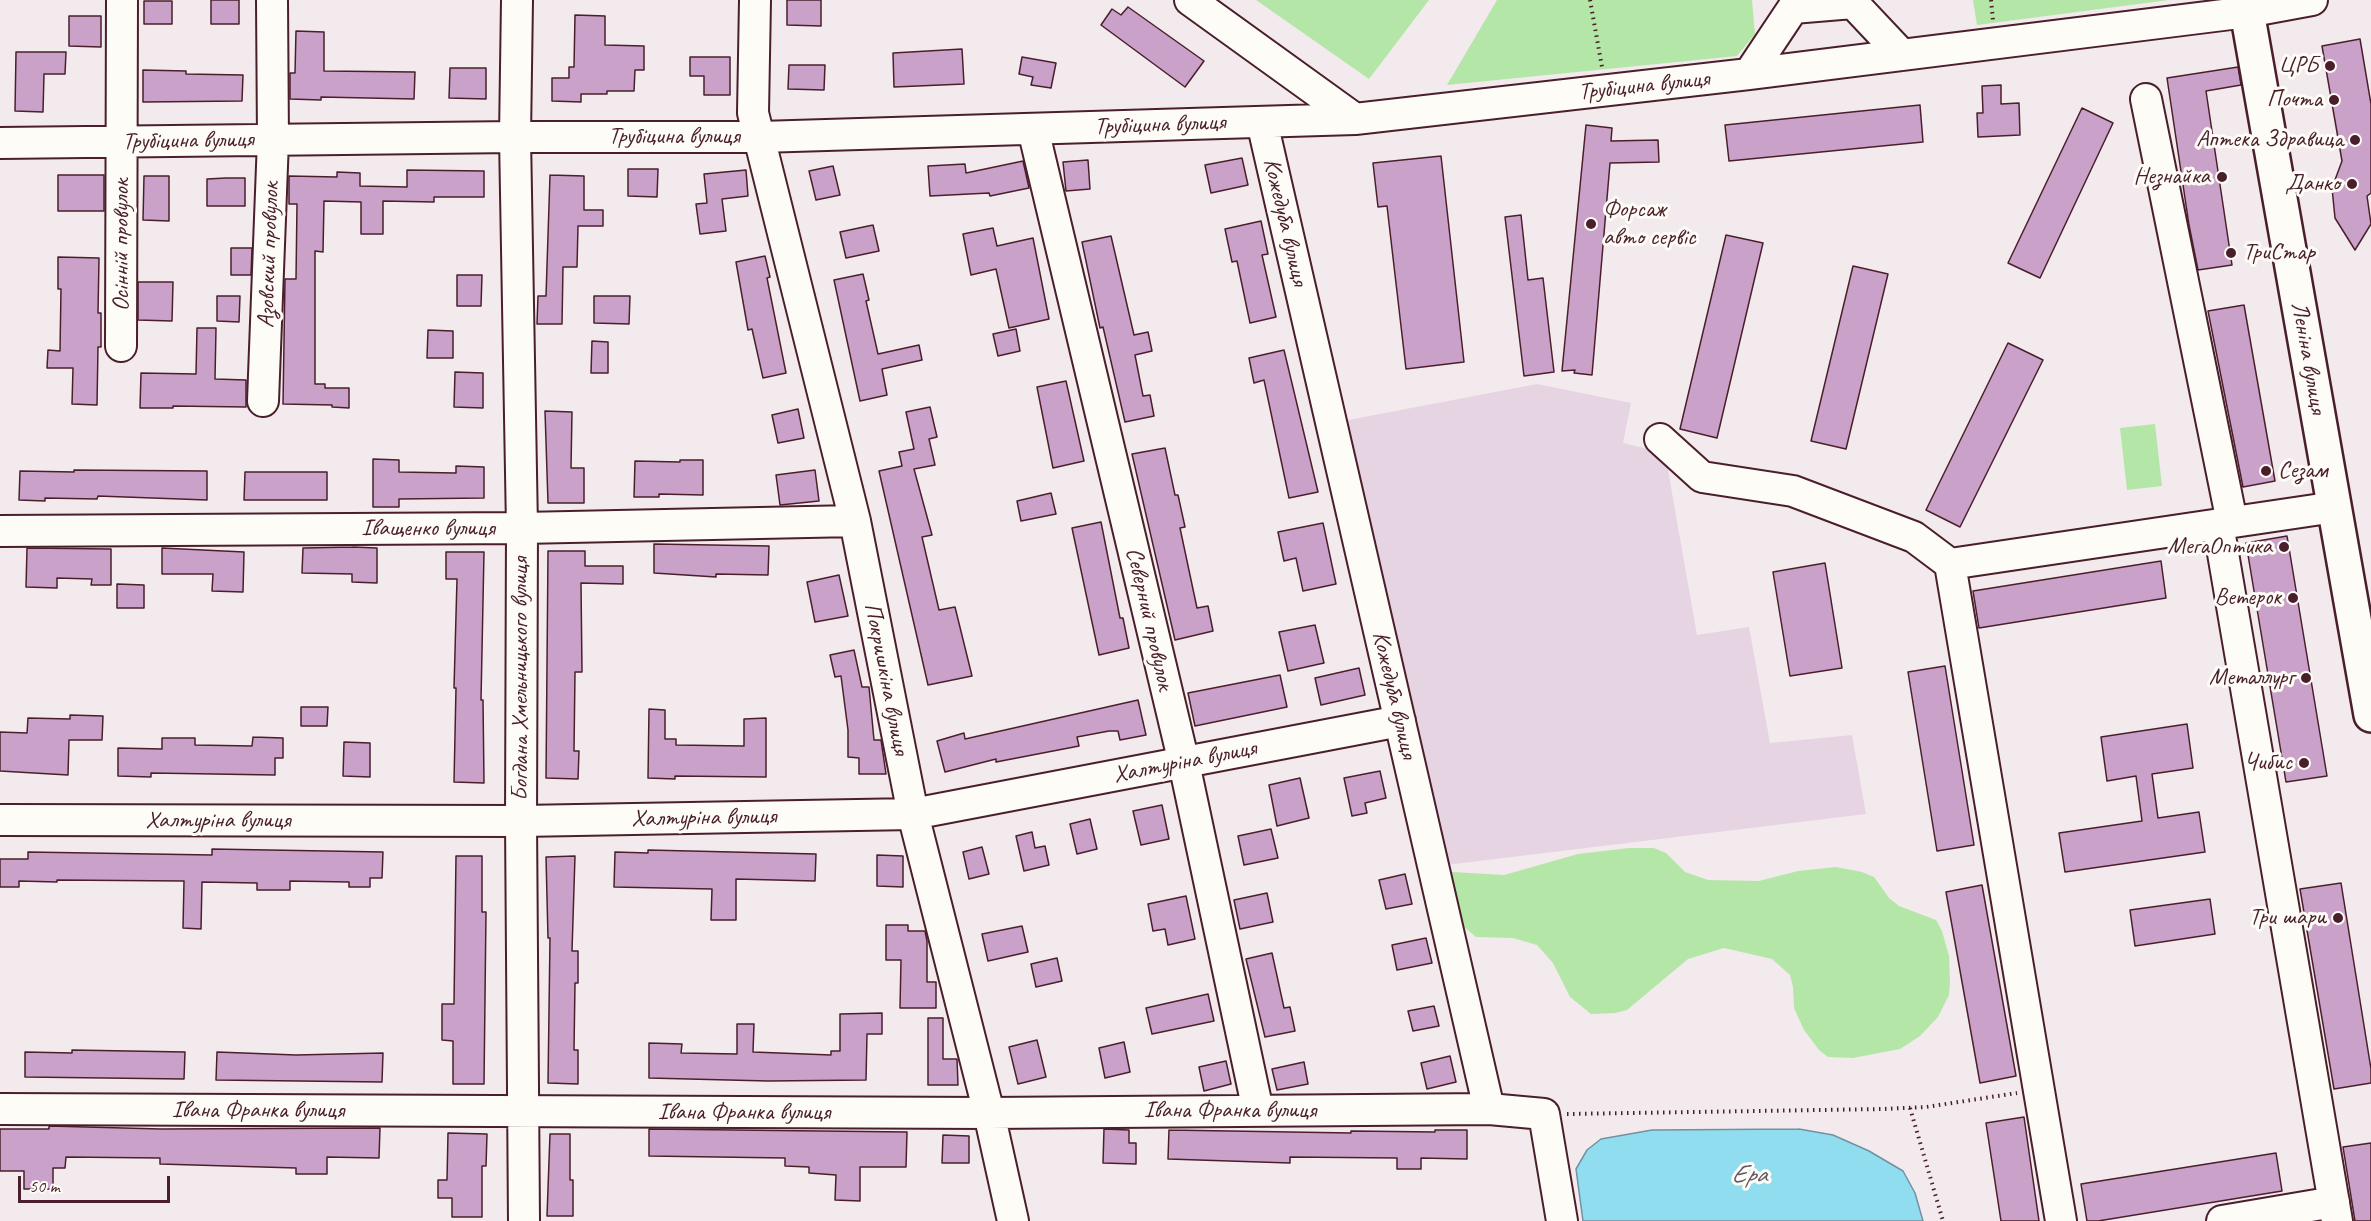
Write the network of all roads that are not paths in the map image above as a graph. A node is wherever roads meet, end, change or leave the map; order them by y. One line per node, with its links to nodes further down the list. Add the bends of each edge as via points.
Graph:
1 (122, 0): 17 (street, Осінній провулок)
2 (272, 0): 16 (street, Азовский провулок)
3 (517, 0): 14 (street, Богдана Хмельницького вулиця)
4 (755, 0): 15 (street, Покришкіна вулиця, via 753,113)
5 (1190, 0): 11 (street)
6 (2312, 0): 7 (street, Трубіцина вулиця)
7 (2246, 6): 8 (street, Трубіцина вулиця); 22 (main road, Леніна вулиця)
8 (1902, 55): 9 (street, Трубіцина вулиця); 9 (street, via 1853,3 1793,8)
9 (1749, 74): 11 (street, Трубіцина вулиця)
10 (2146, 99): 24 (street)
11 (1355, 119): 12 (street, Трубіцина вулиця)
12 (1262, 122): 13 (street, Трубіцина вулиця); 30 (street, Кожедуба вулиця)
13 (1033, 129): 15 (street, Трубіцина вулиця); 31 (street, Северний провулок)
14 (515, 137): 15 (street, Трубіцина вулиця); 16 (street, Трубіцина вулиця); 25 (street, Богдана Хмельницького вулиця)
15 (760, 137): 23 (street, Покришкіна вулиця)
16 (273, 140): 17 (street, Трубіцина вулиця); 20 (street, Азовский провулок)
17 (122, 142): 18 (street, Трубіцина вулиця); 19 (street, Осінній провулок)
18 (0, 143)
19 (121, 346)
20 (263, 401)
21 (1660, 439): 27 (street, via 1702,477 1792,491 1914,537)
22 (2334, 507): 24 (street); 28 (main road, Леніна вулиця)
23 (855, 521): 25 (street, Іващенко вулиця); 32 (street, Покришкіна вулиця)
24 (2225, 523): 27 (street); 40 (street)
25 (522, 528): 26 (street, Іващенко вулиця); 34 (street, Богдана Хмельницького вулиця)
26 (0, 531)
27 (1950, 564): 44 (street)
28 (2368, 679): 29 (main road, Леніна вулиця)
29 (2371, 715)
30 (1400, 721): 31 (street, Халтуріна вулиця); 36 (street, Кожедуба вулиця)
31 (1184, 763): 32 (street, Халтуріна вулиця); 37 (street, Северний провулок)
32 (913, 814): 34 (street, Халтуріна вулиця); 39 (street, Покришкіна вулиця)
33 (0, 820): 34 (street, Халтуріна вулиця)
34 (521, 821): 38 (street, Богдана Хмельницького вулиця)
35 (0, 1109): 38 (street, Івана Франка вулиця)
36 (1489, 1109): 37 (street, Івана Франка вулиця); 43 (street, via 1544,1114)
37 (1258, 1111): 39 (street, Івана Франка вулиця)
38 (525, 1112): 39 (street, Івана Франка вулиця); 41 (street, Богдана Хмельницького вулиця)
39 (989, 1113): 42 (street, Покришкіна вулиця)
40 (2335, 1212): 45 (street)
41 (524, 1221)
42 (1013, 1221)
43 (1562, 1221)
44 (2061, 1221)
45 (2222, 1221)

